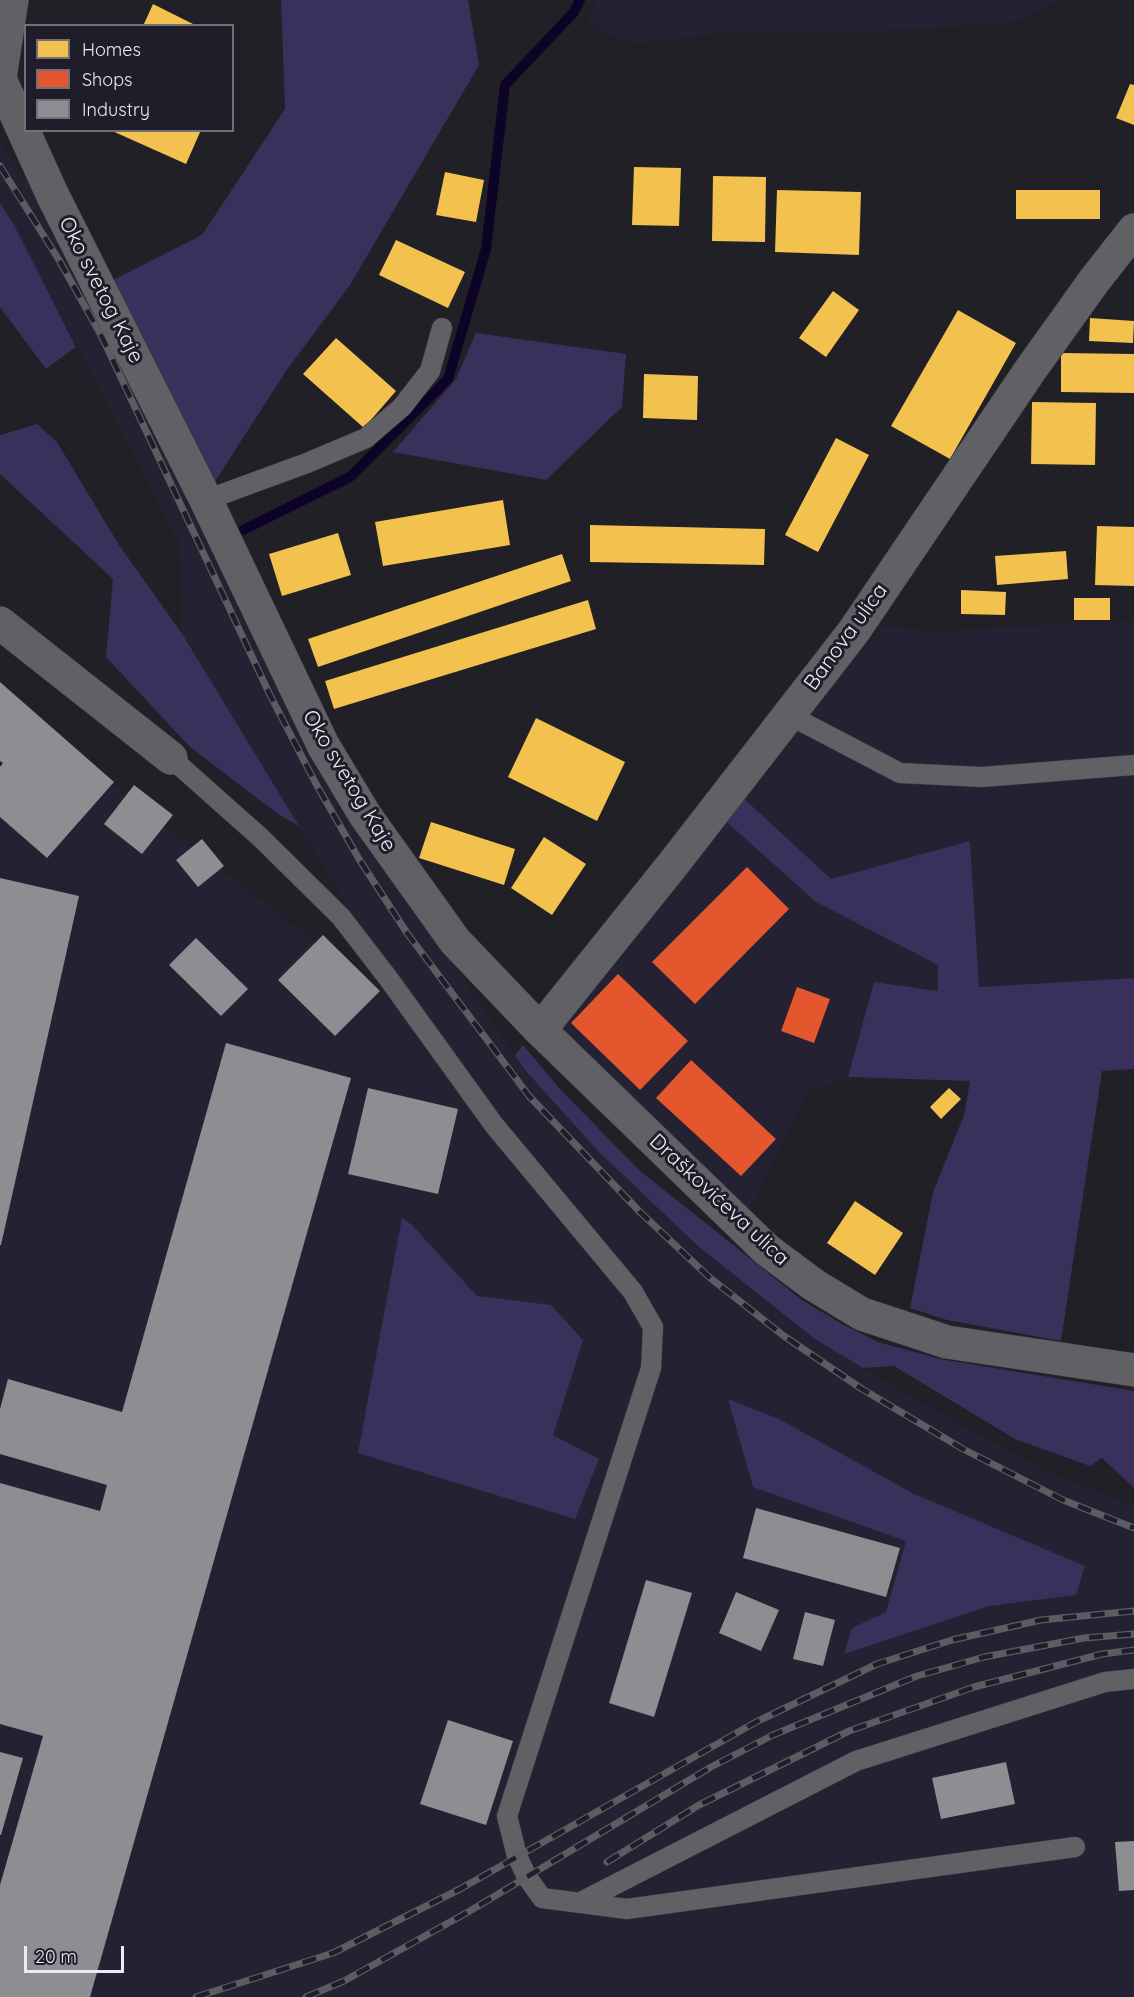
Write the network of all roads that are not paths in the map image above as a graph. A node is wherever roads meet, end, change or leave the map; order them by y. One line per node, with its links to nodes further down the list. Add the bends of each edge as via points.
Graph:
1 (12, 0): 2 (street, Oko svetog Kaje)
2 (0, 78): 3 (street, Oko svetog Kaje)
3 (24, 131)
4 (24, 132): 7 (street, Oko svetog Kaje)
5 (1134, 230): 9 (street, Banova ulica, via 1031,369 854,631)
6 (442, 328): 7 (lane, via 430,371 402,407 366,438)
7 (206, 500): 12 (street, Oko svetog Kaje, via 323,745 365,815 455,941)
8 (0, 623): 10 (street)
9 (789, 715): 11 (lane, via 900,773 982,777); 12 (street, Banova ulica)
10 (171, 758): 16 (lane, via 261,838 341,917 494,1125 633,1292 653,1327 651,1368 507,1816 517,1856 542,1898)
11 (1134, 765)
12 (540, 1030): 13 (street, Draškovićeva ulica, via 767,1250 862,1314 947,1342)
13 (1134, 1370)
14 (1134, 1679): 16 (lane, via 1105,1682 856,1761)
15 (1075, 1847): 16 (lane, via 627,1909)
16 (579, 1903)

